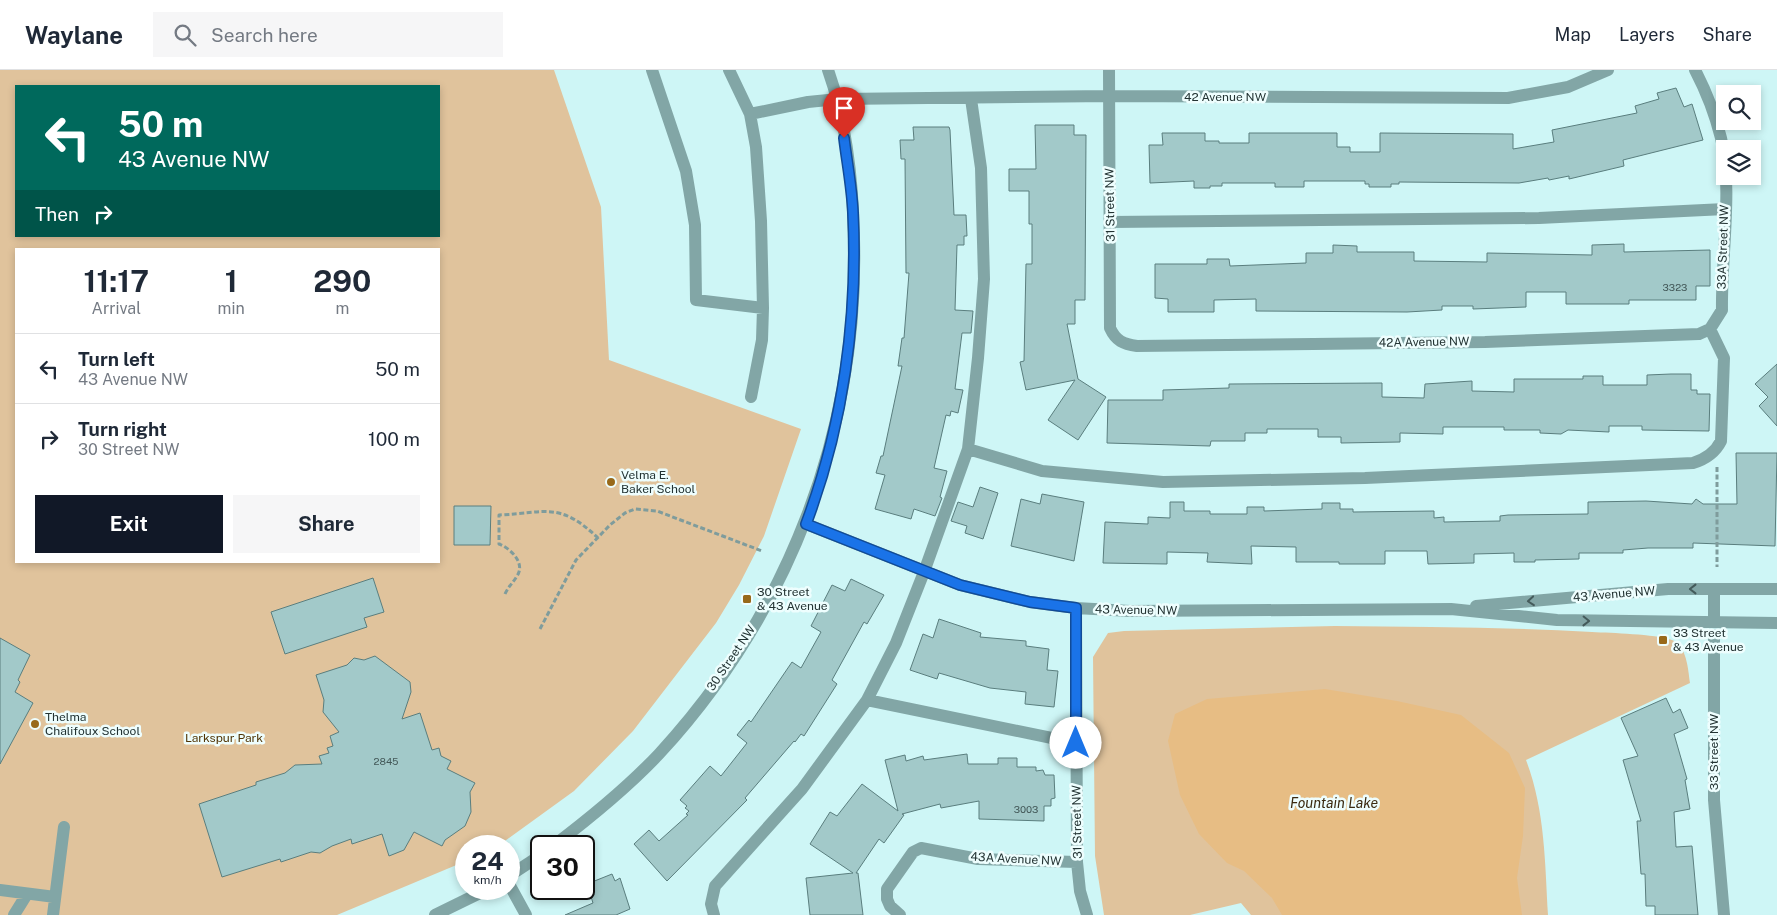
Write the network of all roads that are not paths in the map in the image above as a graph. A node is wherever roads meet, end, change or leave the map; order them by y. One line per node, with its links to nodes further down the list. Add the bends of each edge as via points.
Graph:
1 (652, 70): 13 (street, via 686,171 695,225 696,300)
2 (729, 70): 10 (street)
3 (828, 70): 8 (street, 30 Street NW)
4 (1108, 70): 7 (street, 31 Street NW)
5 (1608, 70): 7 (street, 42 Avenue NW, via 1568,87 1508,98)
6 (1694, 70): 11 (street, 33A Street NW, via 1707,93 1721,138 1725,166)
7 (1109, 96): 9 (street, 42 Avenue NW); 12 (street, 31 Street NW)
8 (838, 99): 9 (street, 42 Avenue NW); 10 (street, 42 Avenue NW); 18 (street, 30 Street NW, via 853,211 853,301 838,412)
9 (971, 99): 17 (street, via 981,168 984,279)
10 (750, 114): 13 (street, via 756,147 761,221)
11 (1724, 209): 12 (street, via 1539,218); 14 (street, 33A Street NW, via 1722,310)
12 (1110, 222): 15 (street, 31 Street NW, via 1110,328)
13 (763, 308): 16 (street, via 762,340)
14 (1710, 329): 15 (street, 42A Avenue NW, via 1699,334 1485,342 1137,346); 17 (street, via 1724,358 1721,440 1717,449 1704,460 1693,463 1365,478 1163,482 1042,471)
15 (1115, 339)
16 (751, 397)
17 (968, 449): 19 (street)
18 (806, 524): 19 (street, 43 Avenue NW); 29 (street, 30 Street NW, via 777,585 723,673 660,753)
19 (924, 572): 22 (street, 43 Avenue NW, via 995,594); 26 (street, via 896,643)
20 (1714, 589): 21 (street, 43 Avenue NW); 23 (street, 43 Avenue NW, one-way to 23, via 1668,589); 24 (street, 33 Street NW)
21 (1777, 589)
22 (1076, 608): 23 (street, 43 Avenue NW, via 1130,611); 27 (street, 31 Street NW)
23 (1451, 610): 24 (street, 43 Avenue NW, one-way to 24, via 1557,620)
24 (1714, 623): 25 (street, 43 Avenue NW); 43 (street, 33 Street NW, via 1714,800)
25 (1777, 623)
26 (867, 700): 27 (street); 40 (street, via 802,789 715,886 711,904)
27 (1076, 743): 30 (street, 31 Street NW)
28 (64, 827): 33 (street)
29 (568, 835)
30 (1077, 862): 41 (street, 43A Avenue NW, via 978,859 922,848 912,852 887,889 890,906); 42 (street, 31 Street NW)
31 (0, 890): 32 (street)
32 (27, 894): 33 (street); 36 (street)
33 (55, 897): 37 (street)
34 (466, 900): 38 (street)
35 (518, 900): 39 (street)
36 (14, 915)
37 (53, 915)
38 (435, 915)
39 (526, 915)
40 (714, 915)
41 (900, 915)
42 (1087, 915)
43 (1724, 915)

